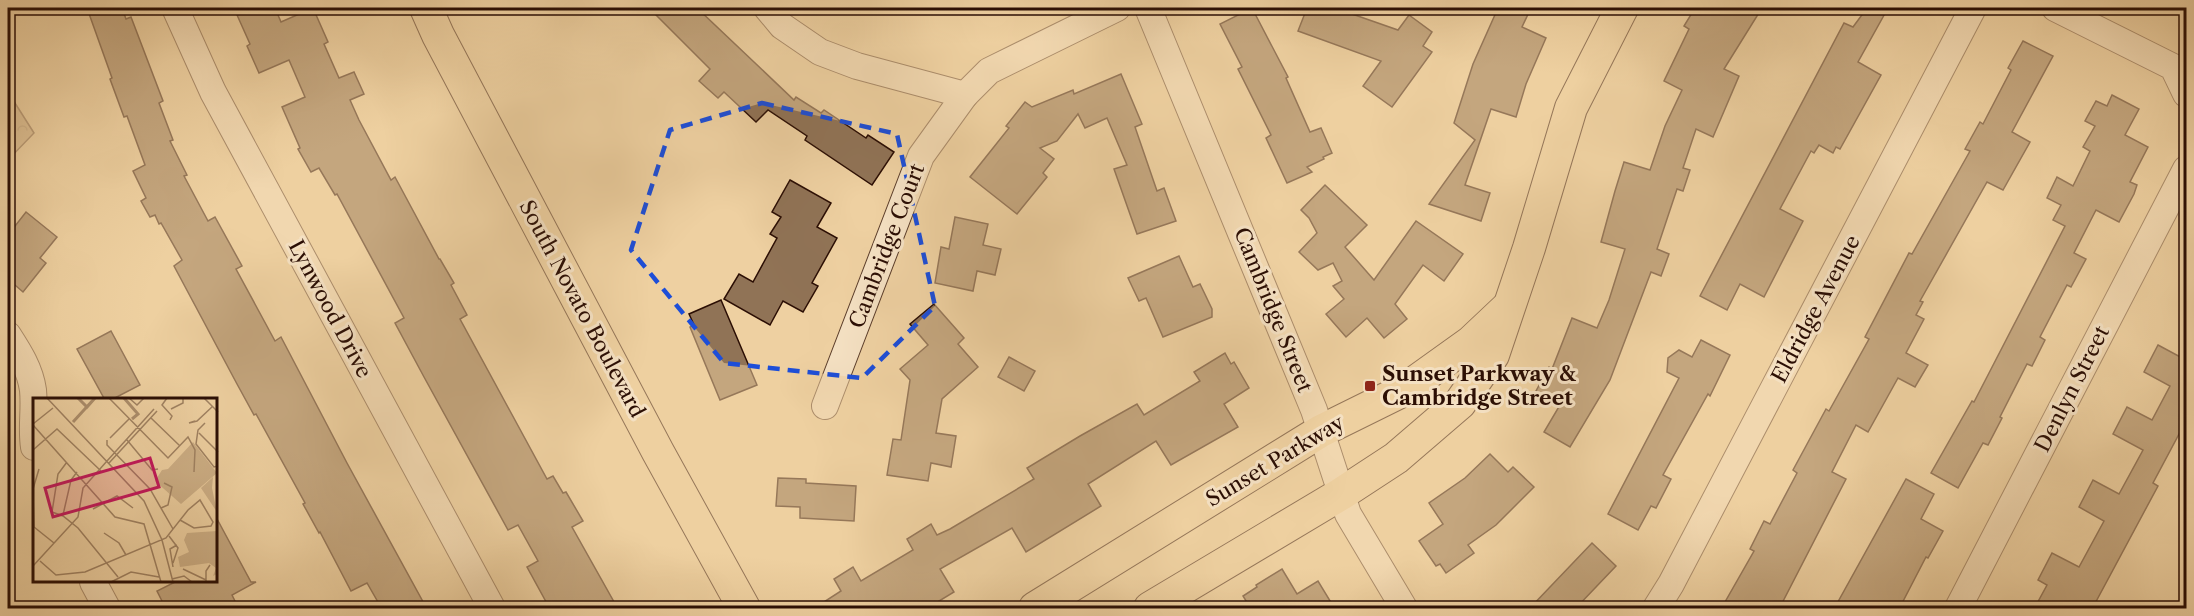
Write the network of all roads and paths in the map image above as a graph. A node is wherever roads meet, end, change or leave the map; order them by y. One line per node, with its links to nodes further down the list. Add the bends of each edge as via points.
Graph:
1 (175, 8): 20 (street, Lynwood Drive, via 213,92)
2 (426, 8): 21 (main road, South Novato Boulevard)
3 (767, 8): 10 (street, via 782,26 820,52)
4 (1117, 8): 10 (street, Cambridge Court, via 989,71)
5 (1148, 8): 15 (street, Cambridge Street)
6 (1622, 8): 12 (main road, Sunset Parkway, via 1571,108)
7 (1973, 8): 25 (street, Eldridge Avenue)
8 (2055, 8): 9 (street, via 2173,67)
9 (2187, 94)
10 (965, 95): 14 (street, Cambridge Court, via 921,156)
11 (2187, 169): 26 (street, Denlyn Street)
12 (1509, 306): 15 (main road, Sunset Parkway, via 1471,342 1404,390); 17 (main road, Sunset Parkway, via 1493,355 1460,403 1396,458)
13 (8, 334): 16 (street, via 24,360 33,390)
14 (825, 406)
15 (1321, 431): 17 (street, Cambridge Street); 22 (main road, Sunset Parkway)
16 (33, 441)
17 (1341, 494): 23 (main road, Sunset Parkway); 24 (street, Cambridge Street, via 1348,514)
18 (94, 583): 19 (street)
19 (107, 609)
20 (492, 609)
21 (744, 609)
22 (1035, 609)
23 (1150, 609)
24 (1404, 609)
25 (1656, 609)
26 (1958, 609)

